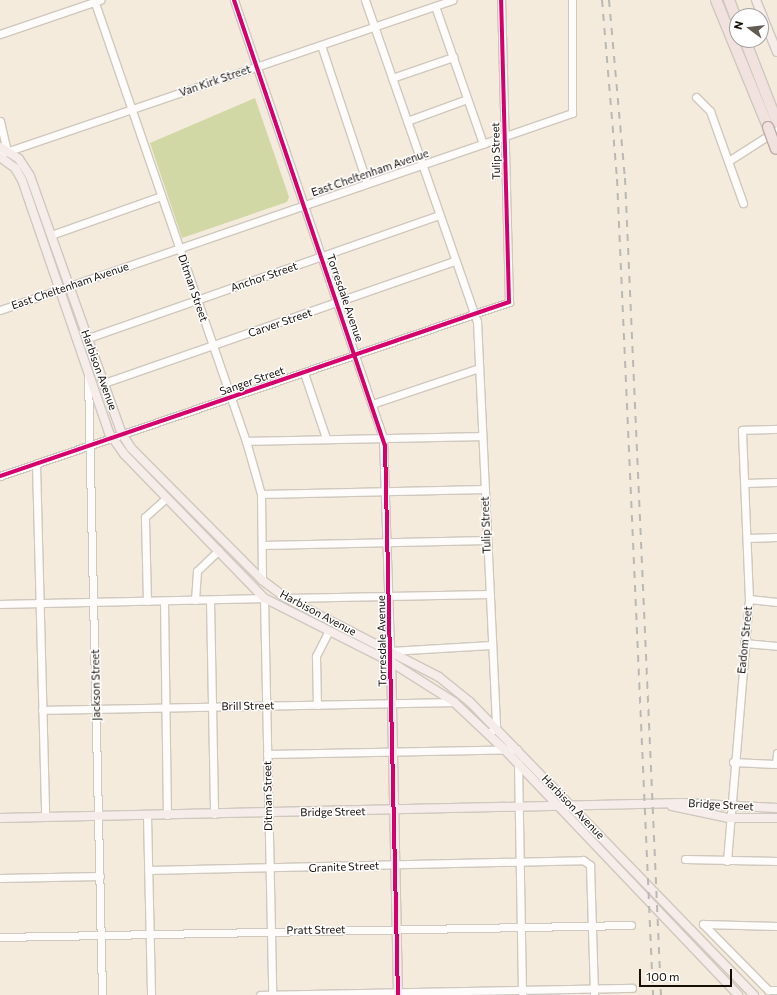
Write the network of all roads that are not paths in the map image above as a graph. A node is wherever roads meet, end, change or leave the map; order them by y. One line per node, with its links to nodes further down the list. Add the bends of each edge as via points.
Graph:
1 (234, 0): 16 (street, Torresdale Avenue)
2 (365, 0): 10 (street, Tulip Street)
3 (452, 0): 9 (street, Van Kirk Street)
4 (501, 0): 24 (street, Tulip Street)
5 (572, 0): 24 (street, East Cheltenham Avenue, via 574,108 570,114)
6 (716, 0): 23 (highway)
7 (756, 0): 14 (main road)
8 (96, 1): 11 (street); 20 (street, Ditman Street)
9 (435, 6): 10 (street, Van Kirk Street); 15 (street)
10 (374, 26): 12 (street, Van Kirk Street); 17 (street, Tulip Street)
11 (0, 34)
12 (321, 45): 16 (street, Van Kirk Street); 31 (street)
13 (748, 48): 23 (highway)
14 (777, 52)
15 (452, 57): 17 (street); 19 (street)
16 (256, 67): 20 (street, Van Kirk Street); 34 (street, Torresdale Avenue)
17 (392, 78): 21 (street, Tulip Street)
18 (696, 96): 29 (street, via 710,111)
19 (467, 99): 21 (street); 25 (street)
20 (131, 110): 27 (street, Van Kirk Street); 32 (street, Ditman Street)
21 (406, 121): 30 (street, Tulip Street)
22 (0, 122): 27 (street)
23 (774, 126): 26 (highway, bridge); 29 (street)
24 (505, 136): 25 (street, East Cheltenham Avenue); 42 (street, Tulip Street)
25 (483, 144): 30 (street, East Cheltenham Avenue)
26 (776, 150)
27 (2, 151): 36 (main road, Harbison Avenue, via 28,170)
28 (0, 157): 40 (main road, Harbison Avenue, via 22,180)
29 (730, 160): 33 (street)
30 (422, 165): 31 (street, East Cheltenham Avenue); 35 (street, Tulip Street)
31 (367, 183): 34 (street, East Cheltenham Avenue)
32 (161, 196): 36 (street); 37 (street, Ditman Street)
33 (743, 203)
34 (304, 206): 37 (street, East Cheltenham Avenue); 38 (street, Torresdale Avenue)
35 (439, 215): 38 (street, Anchor Street); 39 (street, Tulip Street)
36 (51, 234): 40 (main road, Harbison Avenue)
37 (180, 248): 40 (street, East Cheltenham Avenue); 41 (street, Ditman Street)
38 (322, 257): 41 (street, Anchor Street); 43 (street, Torresdale Avenue)
39 (455, 261): 43 (street, Carver Street); 45 (street, Tulip Street)
40 (64, 288): 44 (street, East Cheltenham Avenue); 46 (main road, Harbison Avenue); 51 (main road, Harbison Avenue)
41 (198, 300): 46 (street, Anchor Street); 47 (street, Ditman Street)
42 (509, 302): 45 (street, Sanger Street)
43 (338, 303): 47 (street, Carver Street); 48 (street, Torresdale Avenue)
44 (0, 310)
45 (474, 314): 48 (street, Sanger Street); 49 (street, Tulip Street)
46 (88, 338): 52 (main road, Harbison Avenue)
47 (213, 346): 52 (street, Carver Street); 53 (street, Ditman Street)
48 (355, 354): 50 (street, Sanger Street); 54 (street, Torresdale Avenue)
49 (479, 368): 54 (street); 57 (street, Tulip Street)
50 (304, 373): 53 (street, Sanger Street); 60 (street)
51 (88, 376): 59 (main road, Harbison Avenue); 62 (street, Jackson Street)
52 (104, 384): 56 (main road, Harbison Avenue)
53 (232, 397): 56 (street, Sanger Street); 61 (street, Ditman Street)
54 (372, 404): 58 (street, Torresdale Avenue)
55 (777, 429): 66 (street, Eadom Street, via 742,430)
56 (122, 434): 59 (street, Sanger Street); 77 (main road, Harbison Avenue, via 131,448)
57 (482, 436): 58 (street); 67 (street, Tulip Street)
58 (383, 437): 60 (street); 68 (street, Torresdale Avenue)
59 (111, 438): 62 (street, Sanger Street); 70 (main road, Harbison Avenue)
60 (326, 438): 61 (street)
61 (246, 441): 69 (street, Ditman Street)
62 (91, 444): 63 (street, Sanger Street); 87 (street, Jackson Street)
63 (36, 464): 64 (street, Sanger Street); 89 (street)
64 (0, 476)
65 (777, 482): 66 (street)
66 (745, 483): 72 (street, Eadom Street)
67 (485, 489): 68 (street); 73 (street, Tulip Street)
68 (388, 491): 69 (street); 74 (street, Torresdale Avenue)
69 (261, 494): 75 (street, Ditman Street)
70 (166, 498): 76 (main road, Harbison Avenue); 85 (street, via 145,517)
71 (777, 537): 72 (street)
72 (748, 538): 82 (street, Eadom Street)
73 (486, 540): 74 (street); 78 (street, Tulip Street)
74 (389, 542): 75 (street); 79 (street, Torresdale Avenue)
75 (263, 545): 77 (street, Ditman Street)
76 (219, 550): 80 (main road, Harbison Avenue); 83 (street, via 197,571)
77 (262, 580): 80 (main road); 81 (main road, Harbison Avenue)
78 (489, 594): 79 (street); 94 (street, Tulip Street)
79 (390, 595): 81 (street); 96 (street, Torresdale Avenue)
80 (264, 598): 84 (street); 91 (main road, Harbison Avenue); 101 (street, Ditman Street)
81 (286, 598): 91 (main road); 96 (main road, Harbison Avenue)
82 (749, 599): 88 (street); 93 (street, Eadom Street)
83 (195, 600): 84 (street); 86 (street)
84 (210, 600): 102 (street)
85 (147, 601): 86 (street); 87 (street)
86 (164, 601): 103 (street)
87 (94, 602): 89 (street); 104 (street, Jackson Street)
88 (777, 602)
89 (39, 603): 90 (street); 105 (street)
90 (0, 604)
91 (279, 608): 92 (main road, Harbison Avenue)
92 (328, 632): 97 (main road, Harbison Avenue); 100 (street, via 316,656)
93 (744, 643): 95 (street); 113 (street, Eadom Street)
94 (491, 645): 96 (street); 106 (street, Tulip Street)
95 (777, 646)
96 (390, 651): 97 (main road, Torresdale Avenue); 106 (main road, Harbison Avenue, via 439,677)
97 (391, 662): 98 (main road, Harbison Avenue); 99 (main road, Torresdale Avenue)
98 (454, 702): 99 (street, Brill Street); 107 (main road, Harbison Avenue)
99 (392, 703): 100 (street, Brill Street); 110 (main road, Torresdale Avenue)
100 (317, 705): 101 (street, Brill Street)
101 (265, 706): 102 (street, Brill Street); 112 (street, Ditman Street)
102 (212, 707): 103 (street, Brill Street); 124 (street)
103 (165, 708): 104 (street, Brill Street); 125 (street)
104 (97, 709): 105 (street, Brill Street); 128 (street, Jackson Street)
105 (42, 710): 127 (street)
106 (496, 726): 107 (street); 109 (main road, Harbison Avenue)
107 (489, 734): 108 (main road, Harbison Avenue)
108 (505, 750): 109 (street); 110 (street); 114 (main road, Harbison Avenue)
109 (517, 750): 116 (main road, Harbison Avenue)
110 (394, 752): 112 (street); 122 (main road, Torresdale Avenue)
111 (777, 753): 115 (street)
112 (267, 754): 123 (street, Ditman Street)
113 (733, 762): 115 (street); 119 (street, Eadom Street)
114 (518, 763): 118 (main road, Harbison Avenue); 120 (street)
115 (777, 764)
116 (572, 805): 117 (main road, Bridge Street); 118 (main road, Bridge Street); 160 (main road, Harbison Avenue)
117 (665, 805): 119 (main road, Bridge Street); 130 (main road, Bridge Street)
118 (558, 806): 120 (main road, Bridge Street); 159 (main road, Harbison Avenue)
119 (728, 806): 121 (main road, Bridge Street); 130 (street, Eadom Street)
120 (519, 808): 122 (main road, Bridge Street); 135 (street)
121 (777, 808)
122 (396, 811): 123 (main road, Bridge Street); 136 (main road, Torresdale Avenue)
123 (268, 813): 124 (main road, Bridge Street); 137 (street, Ditman Street)
124 (214, 814): 125 (main road, Bridge Street)
125 (167, 815): 126 (main road, Bridge Street)
126 (147, 816): 128 (main road, Bridge Street); 138 (street)
127 (45, 817): 128 (main road, Bridge Street); 129 (main road, Bridge Street)
128 (99, 817): 139 (street, Jackson Street)
129 (0, 818)
130 (728, 818): 131 (main road, Bridge Street); 133 (street, Eadom Street)
131 (777, 818)
132 (685, 859): 133 (street)
133 (727, 860): 134 (street)
134 (777, 861)
135 (520, 862): 136 (street, Granite Street); 141 (street, Granite Street, via 588,862); 143 (street)
136 (397, 866): 137 (street, Granite Street); 145 (main road, Torresdale Avenue)
137 (269, 869): 138 (street, Granite Street); 146 (street, Ditman Street)
138 (148, 870): 147 (street)
139 (100, 876): 140 (street); 148 (street, Jackson Street)
140 (0, 878)
141 (592, 925): 142 (street, Pratt Street); 143 (street, Pratt Street); 152 (street)
142 (631, 925)
143 (521, 926): 145 (street, Pratt Street); 153 (street)
144 (777, 926): 151 (street, via 703,924 768,990)
145 (398, 928): 146 (street, Pratt Street); 154 (main road, Torresdale Avenue)
146 (270, 931): 147 (street, Pratt Street); 158 (street, Ditman Street)
147 (150, 934): 148 (street, Pratt Street); 156 (street)
148 (101, 935): 149 (street, Pratt Street); 155 (street, Jackson Street)
149 (0, 937)
150 (632, 988): 152 (street)
151 (777, 990)
152 (594, 992): 153 (street)
153 (522, 993): 154 (street)
154 (398, 994): 158 (street)
155 (102, 995)
156 (151, 995)
157 (260, 995): 158 (street)
158 (272, 995)
159 (738, 995)
160 (754, 995)

